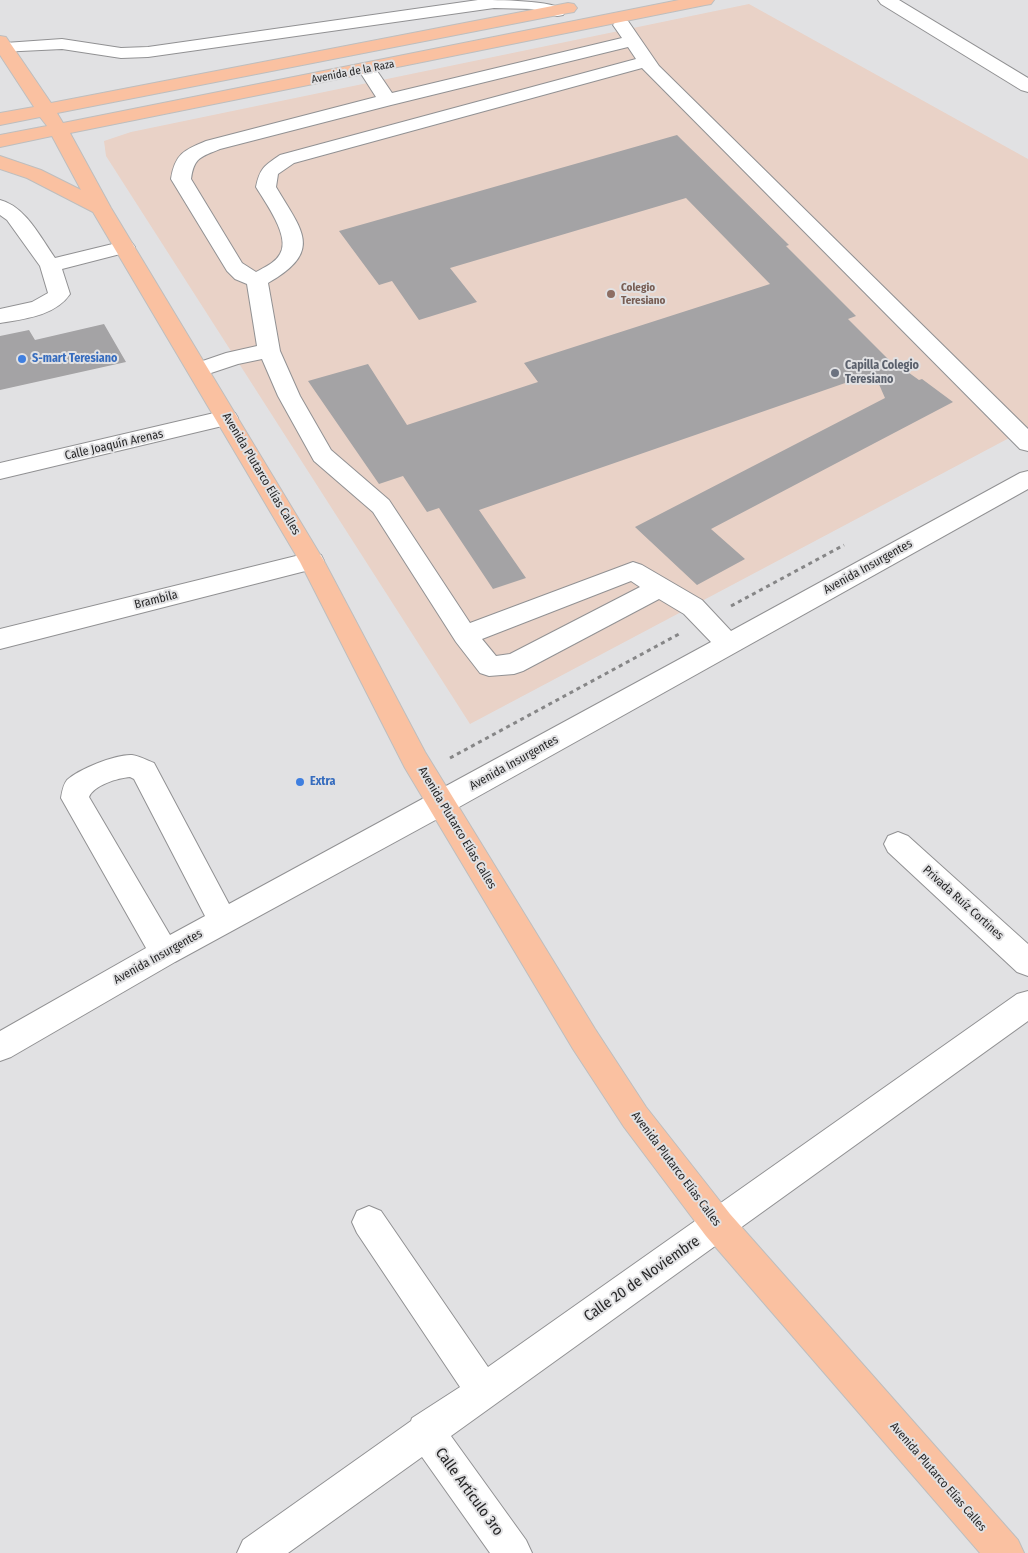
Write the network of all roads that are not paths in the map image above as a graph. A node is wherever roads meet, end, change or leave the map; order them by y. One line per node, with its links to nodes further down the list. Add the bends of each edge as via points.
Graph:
1 (704, 0): 5 (main road, Avenida de la Raza)
2 (887, 0): 11 (street)
3 (584, 5): 4 (main road, Avenida de la Raza)
4 (557, 10): 7 (street, via 515,2 487,4 148,52 121,53 62,44); 14 (main road, Avenida de la Raza)
5 (616, 18): 6 (street); 9 (main road, Avenida de la Raza)
6 (632, 41): 8 (street); 12 (street)
7 (5, 49): 10 (main road); 14 (main road, Avenida Plutarco Elías Calles)
8 (645, 62): 21 (street, via 287,160 269,172 266,187 293,234 292,253 280,266); 26 (street)
9 (366, 70): 12 (street); 14 (main road, Avenida de la Raza)
10 (0, 78)
11 (1028, 86)
12 (387, 100): 21 (street, via 213,145 192,154 183,164 181,178 234,268)
13 (0, 119): 14 (main road, Avenida de la Raza)
14 (52, 119): 15 (main road, Avenida de la Raza); 18 (main road, Avenida Plutarco Elías Calles)
15 (0, 141)
16 (0, 162): 18 (main road, via 34,174)
17 (0, 206): 20 (street, via 14,216)
18 (101, 208): 19 (main road, Avenida Plutarco Elías Calles)
19 (124, 247): 20 (street); 24 (main road, Avenida Plutarco Elías Calles)
20 (50, 266): 22 (street, via 58,290 54,300 36,308)
21 (257, 280): 23 (street)
22 (0, 316)
23 (269, 351): 24 (street); 31 (street, via 289,396 322,454 381,506)
24 (199, 370): 25 (main road, Avenida Plutarco Elías Calles)
25 (227, 418): 27 (street, Calle Joaquín Arenas); 29 (main road, Avenida Plutarco Elías Calles)
26 (1028, 443)
27 (0, 471)
28 (1028, 479): 33 (street, Avenida Insurgentes)
29 (312, 561): 32 (street, Brambila); 34 (main road, Avenida Plutarco Elías Calles, via 415,760)
30 (660, 587): 31 (street, via 633,571); 31 (street, via 514,664 488,666); 33 (street, via 692,607)
31 (465, 635)
32 (0, 639)
33 (728, 644): 34 (street, Avenida Insurgentes)
34 (442, 803): 36 (street, Avenida Insurgentes); 42 (main road, Avenida Plutarco Elías Calles, via 584,1039 635,1117)
35 (898, 844): 38 (street, Privada Ruíz Cortines)
36 (223, 921): 37 (street, Avenida Insurgentes); 37 (street, via 144,771 136,766 127,766 85,782 76,789 75,798)
37 (164, 953): 40 (street, Avenida Insurgentes)
38 (1028, 962)
39 (1028, 1004): 42 (street, Calle 20 de Noviembre)
40 (1, 1043)
41 (369, 1222): 43 (street)
42 (718, 1225): 43 (street, Calle 20 de Noviembre); 47 (main road, Avenida Plutarco Elías Calles)
43 (483, 1391): 44 (street, Calle 20 de Noviembre)
44 (425, 1431): 45 (street, Calle 20 de Noviembre); 46 (street, Calle Artículo 3ro)
45 (256, 1553)
46 (513, 1553)
47 (1005, 1553)

